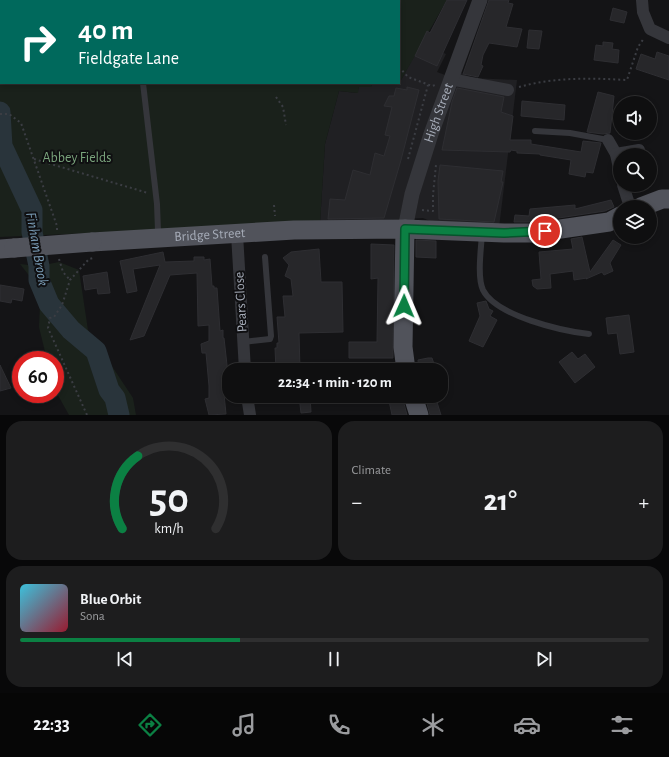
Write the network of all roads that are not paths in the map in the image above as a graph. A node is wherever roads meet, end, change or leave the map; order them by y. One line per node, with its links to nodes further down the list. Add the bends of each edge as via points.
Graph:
1 (480, 0): 4 (street, High Street)
2 (642, 0): 3 (street, via 643,12 650,29)
3 (669, 38)
4 (450, 79): 6 (street); 13 (street, High Street, via 412,194)
5 (142, 84): 14 (lane)
6 (508, 90)
7 (535, 131): 8 (lane, via 570,133)
8 (608, 140): 9 (street)
9 (613, 149)
10 (669, 199): 11 (main road)
11 (657, 201)
12 (613, 220): 15 (main road, Bridge Street, via 533,233)
13 (405, 229): 15 (main road, Bridge Street); 16 (main road, Bridge Street, via 294,230); 22 (main road, via 403,347)
14 (158, 231)
15 (482, 232): 19 (lane, via 481,281 487,296 516,315 531,321)
16 (237, 234): 17 (main road, Bridge Street, bridge); 20 (street, Pears Close)
17 (7, 249)
18 (266, 258): 20 (lane, via 271,336 270,339)
19 (589, 334)
20 (243, 342): 21 (street, Pears Close)
21 (244, 363)
22 (405, 363)
23 (249, 403): 25 (street)
24 (415, 403): 26 (main road)
25 (250, 415)
26 (419, 415)

